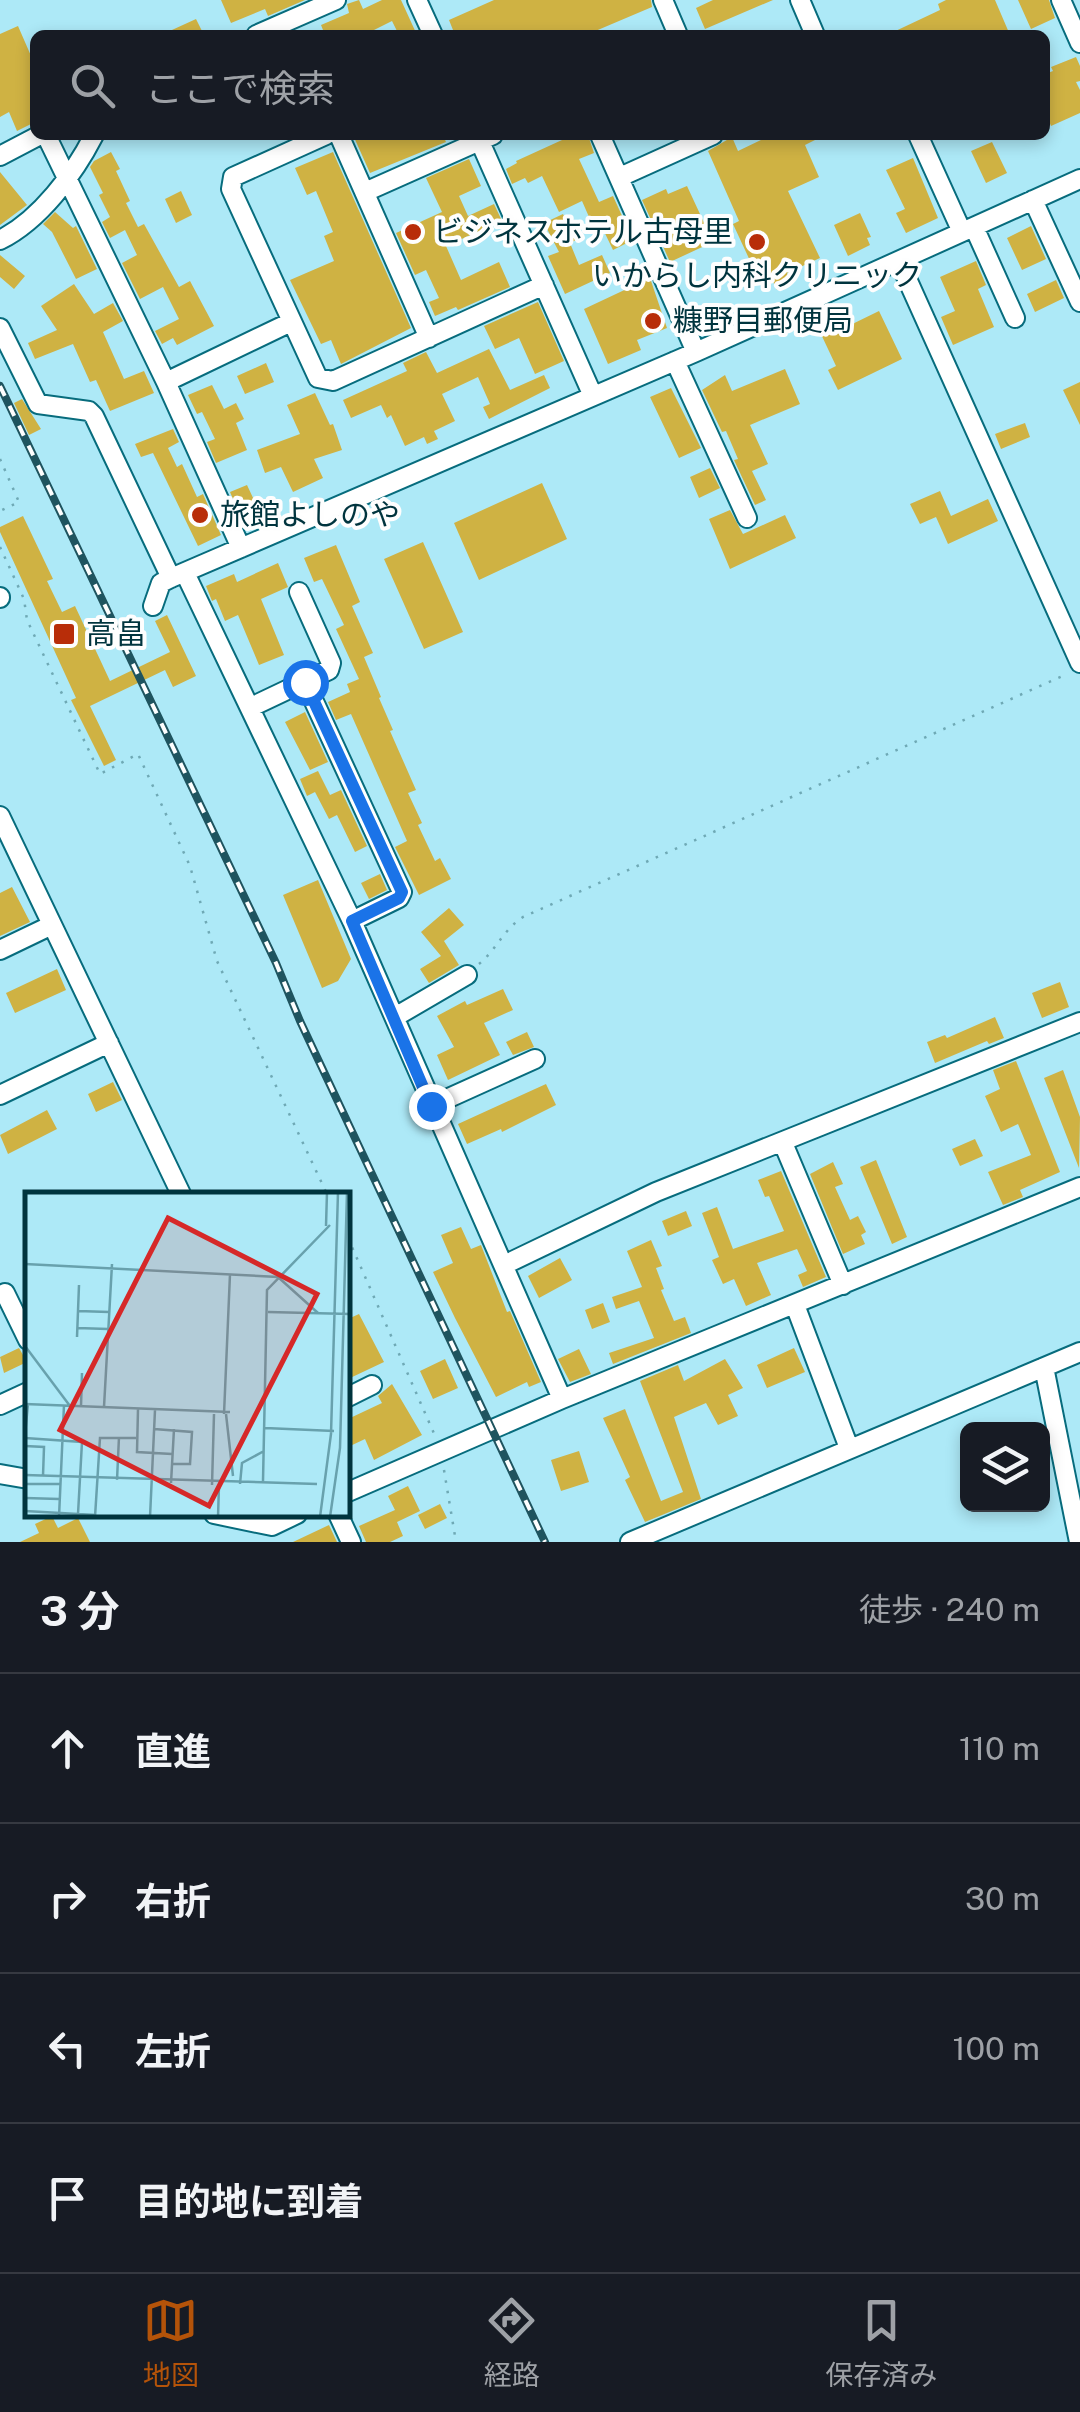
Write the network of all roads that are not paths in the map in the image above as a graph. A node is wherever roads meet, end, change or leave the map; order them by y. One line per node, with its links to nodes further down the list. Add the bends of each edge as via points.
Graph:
1 (336, 0): 6 (street)
2 (417, 0): 7 (street)
3 (663, 0): 8 (street)
4 (800, 0): 9 (street)
5 (1061, 0): 10 (street)
6 (291, 28)
7 (430, 30)
8 (676, 30)
9 (812, 30)
10 (1080, 43)
11 (30, 140): 21 (street)
12 (46, 140): 23 (street)
13 (91, 140): 23 (street)
14 (315, 140): 33 (street, via 233,177 231,188)
15 (341, 140): 25 (street)
16 (477, 140): 25 (street)
17 (484, 140): 30 (street)
18 (602, 140): 22 (street)
19 (702, 140): 22 (street)
20 (921, 140): 27 (street)
21 (2, 150)
22 (620, 177): 36 (street)
23 (68, 178): 28 (street, via 18,231); 38 (street)
24 (1080, 179): 26 (street)
25 (366, 192): 35 (street)
26 (1034, 200): 27 (street); 31 (street)
27 (968, 229): 29 (street); 32 (street)
28 (0, 240)
29 (899, 261): 36 (street); 45 (street)
30 (544, 286): 35 (street); 39 (street)
31 (1080, 302)
32 (1015, 318)
33 (291, 322): 35 (street, via 318,378 333,381); 38 (street)
34 (0, 328): 42 (street, via 38,404 94,416)
35 (429, 338)
36 (696, 352): 37 (street)
37 (676, 360): 39 (street); 40 (street)
38 (166, 382): 41 (street)
39 (593, 396): 41 (street)
40 (747, 518)
41 (241, 548): 42 (street)
42 (178, 575): 44 (street, via 161,583); 47 (street)
43 (299, 592): 46 (street, via 331,663)
44 (153, 606)
45 (1080, 665)
46 (305, 682): 47 (street); 49 (street, via 402,892)
47 (251, 707): 49 (street)
48 (0, 816): 50 (street)
49 (352, 921): 53 (street)
50 (52, 926): 51 (street); 55 (street)
51 (0, 950)
52 (467, 975): 53 (street)
53 (395, 1017): 58 (street)
54 (1080, 1022): 59 (street)
55 (109, 1044): 57 (street); 61 (street)
56 (535, 1059): 58 (street)
57 (0, 1095)
58 (431, 1106): 62 (street)
59 (783, 1143): 62 (street, via 656,1192); 63 (street)
60 (1080, 1187): 63 (street)
61 (180, 1192)
62 (504, 1265): 72 (street)
63 (843, 1284): 65 (street)
64 (4, 1293): 66 (street)
65 (795, 1305): 72 (street); 74 (street)
66 (25, 1334)
67 (1080, 1352): 68 (street)
68 (1044, 1366): 74 (street); 83 (street)
69 (372, 1384): 71 (street)
70 (25, 1393): 73 (street)
71 (350, 1395)
72 (562, 1399): 77 (street)
73 (0, 1405)
74 (849, 1448): 82 (street)
75 (0, 1474): 76 (street)
76 (25, 1478)
77 (350, 1491)
78 (227, 1517): 80 (street)
79 (339, 1517): 81 (street)
80 (271, 1527)
81 (351, 1542)
82 (630, 1542)
83 (1079, 1542)

